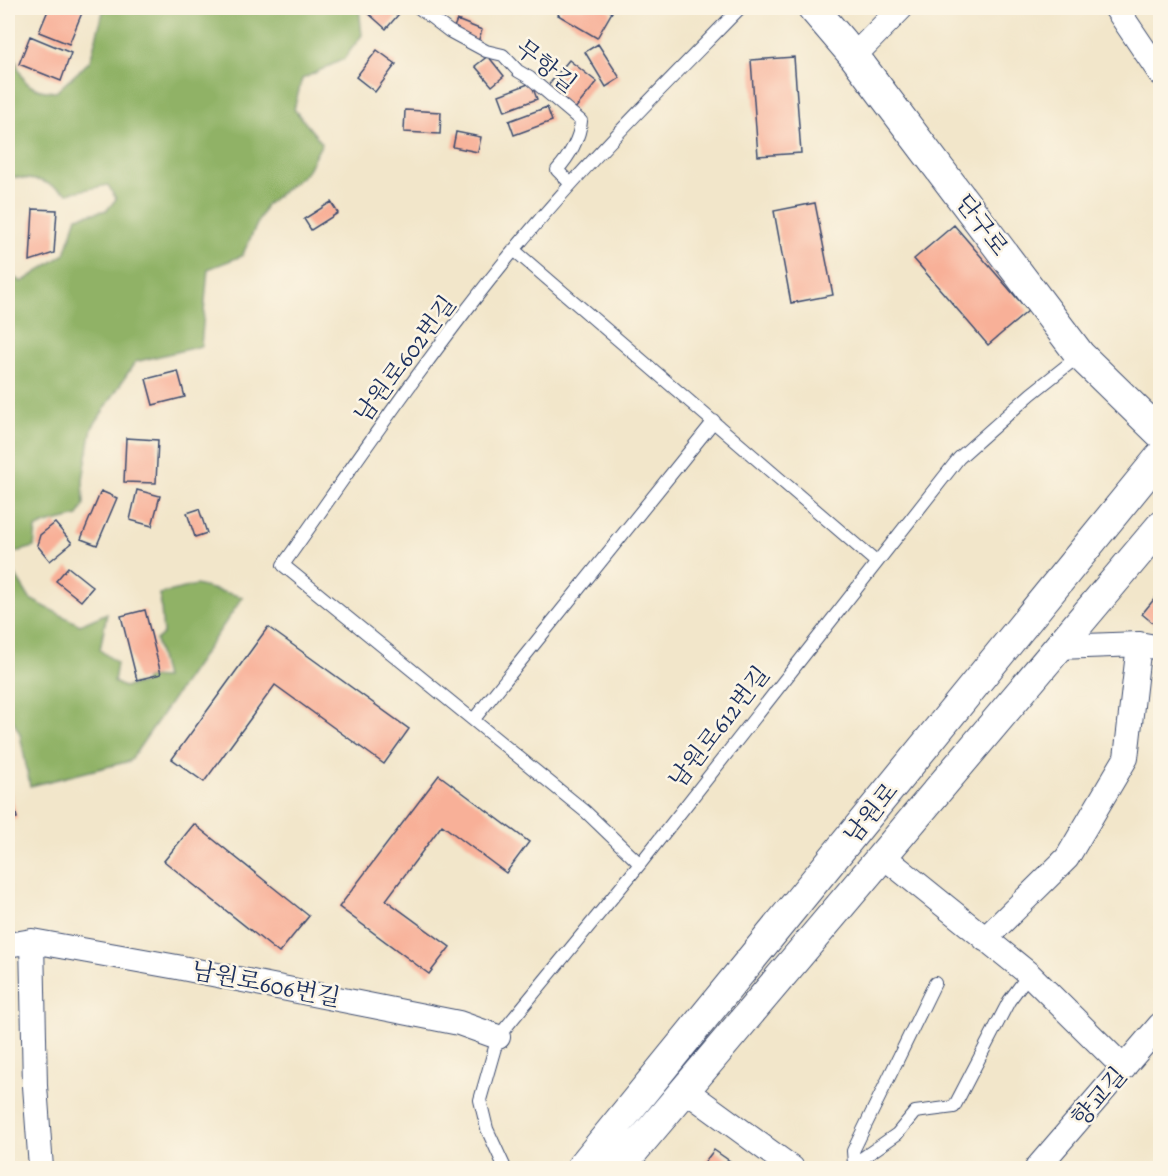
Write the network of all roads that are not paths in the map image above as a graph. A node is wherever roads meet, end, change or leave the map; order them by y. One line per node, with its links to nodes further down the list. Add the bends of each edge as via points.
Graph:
1 (418, 8): 9 (lane, 무항길, via 449,31 486,51 503,55 581,121 580,133)
2 (740, 8): 8 (lane, 남원로602번길)
3 (813, 8): 6 (street, 단구로)
4 (901, 8): 6 (street)
5 (1119, 9): 7 (street)
6 (854, 56): 12 (street, 단구로)
7 (1161, 73)
8 (590, 164): 9 (lane, via 575,150); 10 (lane, 남원로602번길)
9 (561, 166): 10 (lane, via 558,170)
10 (572, 183): 11 (lane, 남원로602번길)
11 (514, 250): 13 (lane); 20 (lane, 남원로602번길, via 406,389 284,565)
12 (1080, 355): 14 (street, 단구로); 17 (lane, 남원로612번길, via 959,458)
13 (714, 421): 17 (lane); 20 (lane)
14 (1161, 433)
15 (1161, 457): 36 (street, 남원로)
16 (1161, 527): 19 (street, 남원로)
17 (876, 561): 22 (lane, 남원로612번길)
18 (1150, 646): 19 (street); 23 (street, via 1126,758 1067,858)
19 (1059, 647): 21 (street, 남원로)
20 (474, 719): 22 (lane, 남원로602번길, via 586,812)
21 (883, 856): 23 (street); 31 (street, 남원로)
22 (640, 864): 29 (lane, 남원로612번길)
23 (985, 939): 26 (street)
24 (32, 941): 25 (street, 남원로606번길); 29 (street, 남원로606번길, via 459,1023); 34 (street)
25 (8, 945)
26 (1029, 974): 30 (street); 32 (lane, via 1009,1001 954,1107 915,1112 897,1134)
27 (935, 983): 32 (lane, via 853,1151)
28 (1161, 1025): 30 (street, 향교길)
29 (498, 1037): 35 (lane, 남원로612번길, via 480,1101 487,1129)
30 (1124, 1068): 33 (street, 향교길)
31 (686, 1090): 37 (street, 남원로); 38 (street)
32 (851, 1166)
33 (1041, 1167)
34 (41, 1168)
35 (505, 1168)
36 (581, 1168)
37 (619, 1168)
38 (792, 1168)

